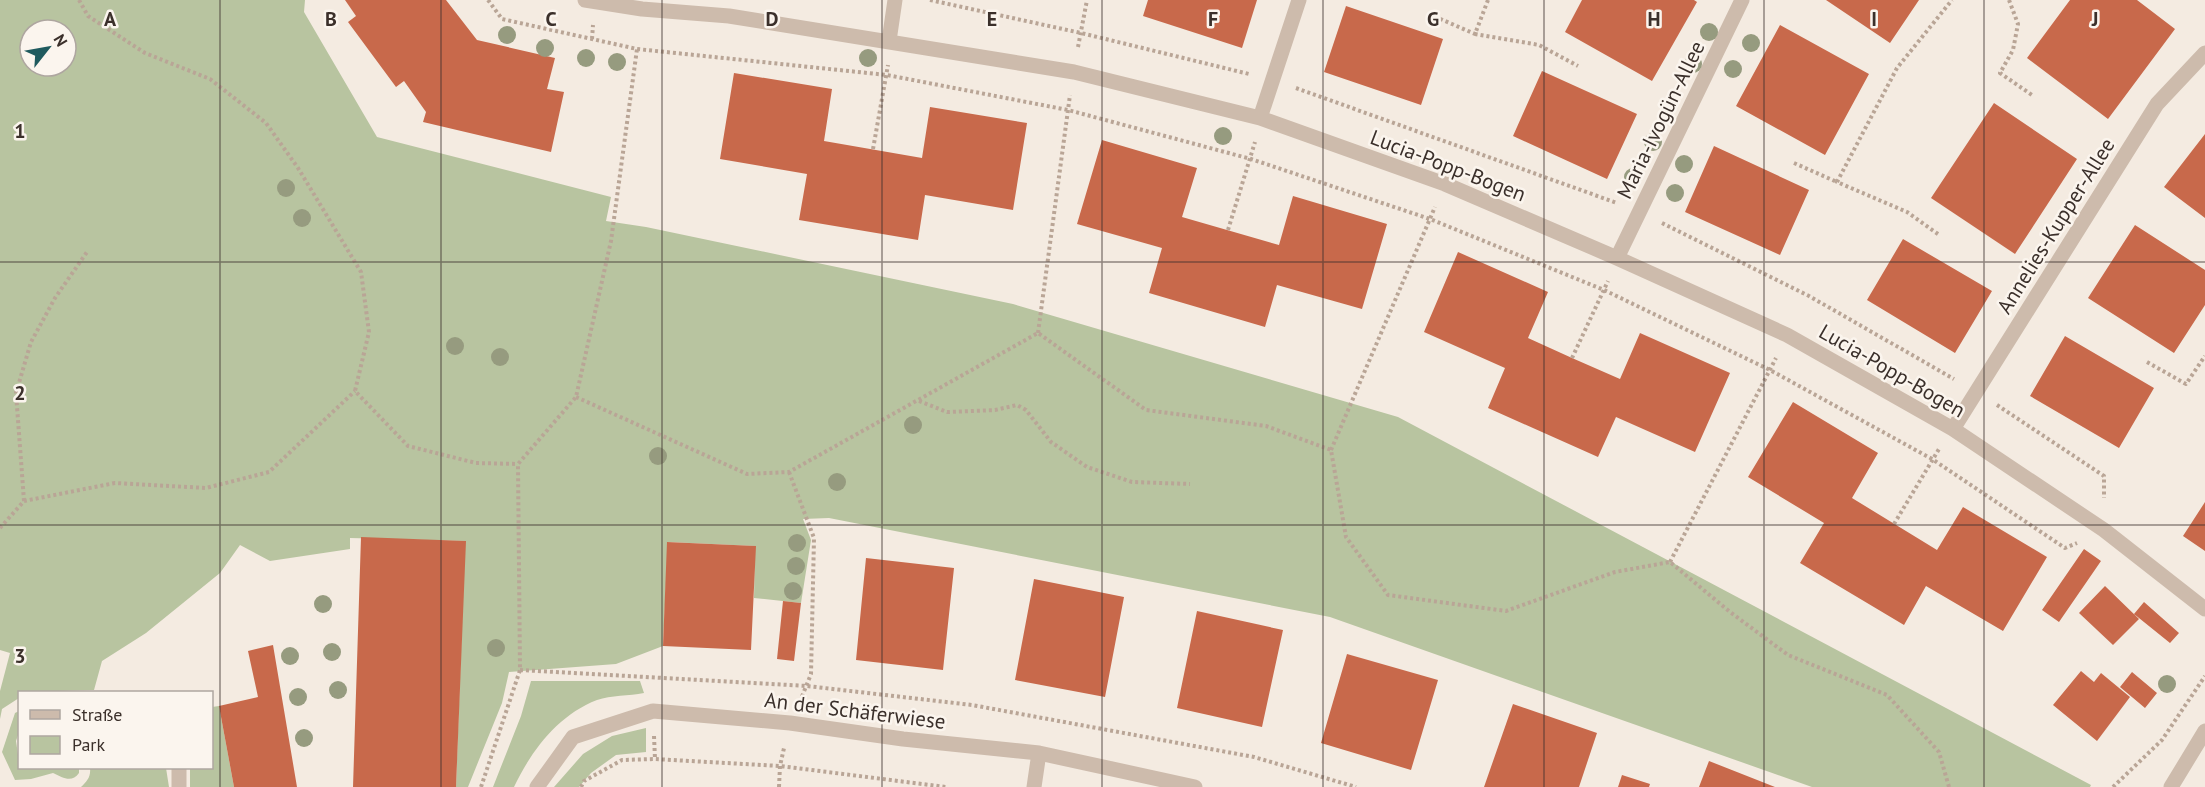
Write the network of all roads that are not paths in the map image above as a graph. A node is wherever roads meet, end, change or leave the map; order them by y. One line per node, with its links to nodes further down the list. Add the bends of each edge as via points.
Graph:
1 (585, 0): 5 (street, Lucia-Popp-Bogen, via 729,16)
2 (895, 0): 5 (street)
3 (1299, 0): 7 (street)
4 (1742, 0): 8 (street, Maria-Ivogün-Allee)
5 (889, 41): 7 (street, Lucia-Popp-Bogen, via 1074,72)
6 (2205, 53): 9 (street, Annelies-Kupper-Allee, via 2157,104)
7 (1260, 118): 8 (street, Lucia-Popp-Bogen, via 1445,184)
8 (1617, 258): 9 (street, Lucia-Popp-Bogen, via 1787,335)
9 (1953, 429): 10 (street, Lucia-Popp-Bogen, via 2104,530)
10 (2205, 609)
11 (2205, 731): 18 (street)
12 (1039, 753): 15 (street, An der Schäferwiese, via 653,711 573,737); 16 (street); 17 (street, An der Schäferwiese)
13 (179, 769): 14 (street)
14 (179, 787)
15 (537, 787)
16 (1034, 787)
17 (1195, 787)
18 (2171, 787)

